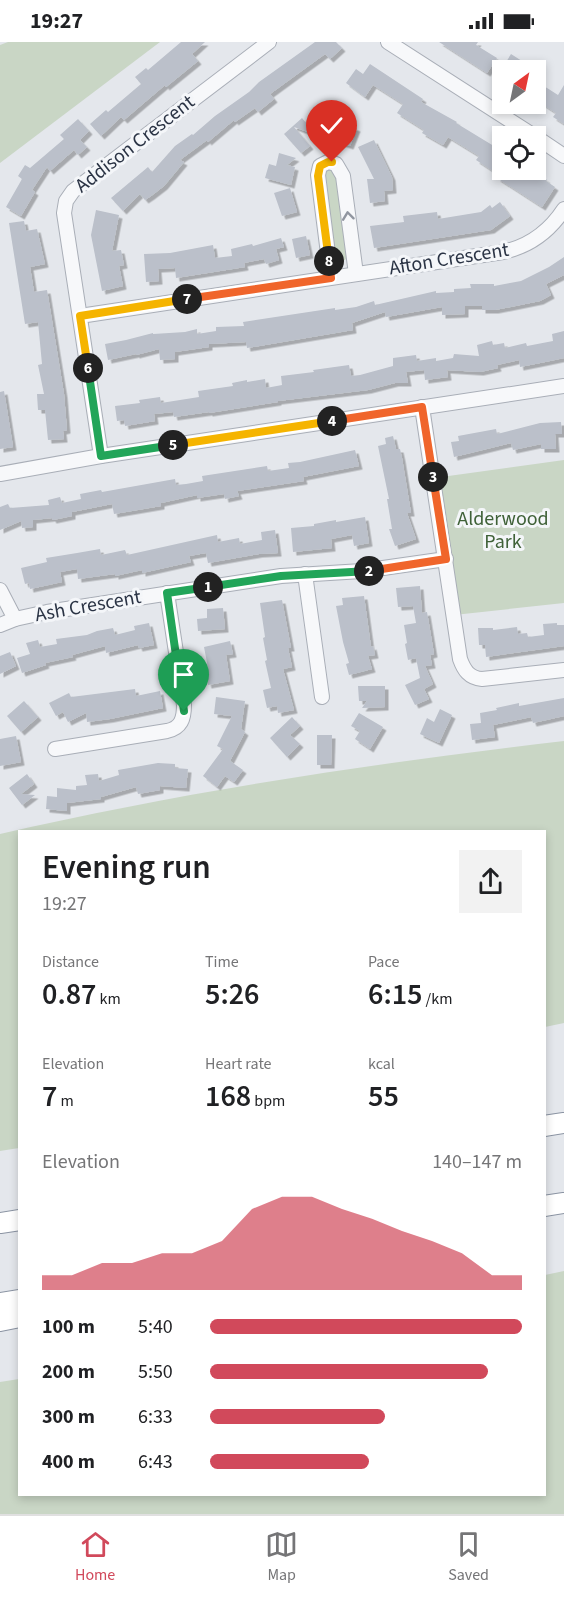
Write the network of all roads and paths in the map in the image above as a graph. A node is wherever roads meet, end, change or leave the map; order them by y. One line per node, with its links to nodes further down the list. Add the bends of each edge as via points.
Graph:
1 (269, 42): 9 (street, Addison Crescent, via 70,194 64,213)
2 (388, 42): 3 (street)
3 (518, 126)
4 (546, 144): 5 (street)
5 (564, 156)
6 (564, 209): 7 (street, Afton Crescent, via 543,234 513,250)
7 (356, 274): 8 (street, Afton Crescent); 8 (street, one-way to 8, via 343,176 336,164 328,162 320,166 318,176)
8 (331, 278): 9 (street, Afton Crescent)
9 (80, 316): 12 (street, Addison Crescent)
10 (564, 386): 11 (street)
11 (422, 407): 12 (street); 14 (street)
12 (101, 456): 13 (street)
13 (0, 474)
14 (446, 559): 15 (street, Ash Crescent, via 362,571); 20 (street, via 460,658 469,674 482,679)
15 (305, 574): 17 (street, Ash Crescent); 21 (street)
16 (0, 590): 18 (street, Ash Crescent)
17 (167, 593): 18 (street, Ash Crescent); 22 (street, via 184,705 181,723 173,730)
18 (15, 619): 19 (street, Ash Crescent)
19 (0, 625)
20 (564, 670)
21 (322, 697)
22 (55, 749)
23 (564, 1123): 24 (highway)
24 (546, 1126)
25 (564, 1203): 26 (highway)
26 (546, 1206)
27 (18, 1220): 28 (highway)
28 (0, 1223)
29 (18, 1300): 30 (highway)
30 (0, 1303)
31 (18, 1317): 32 (highway)
32 (0, 1321)

